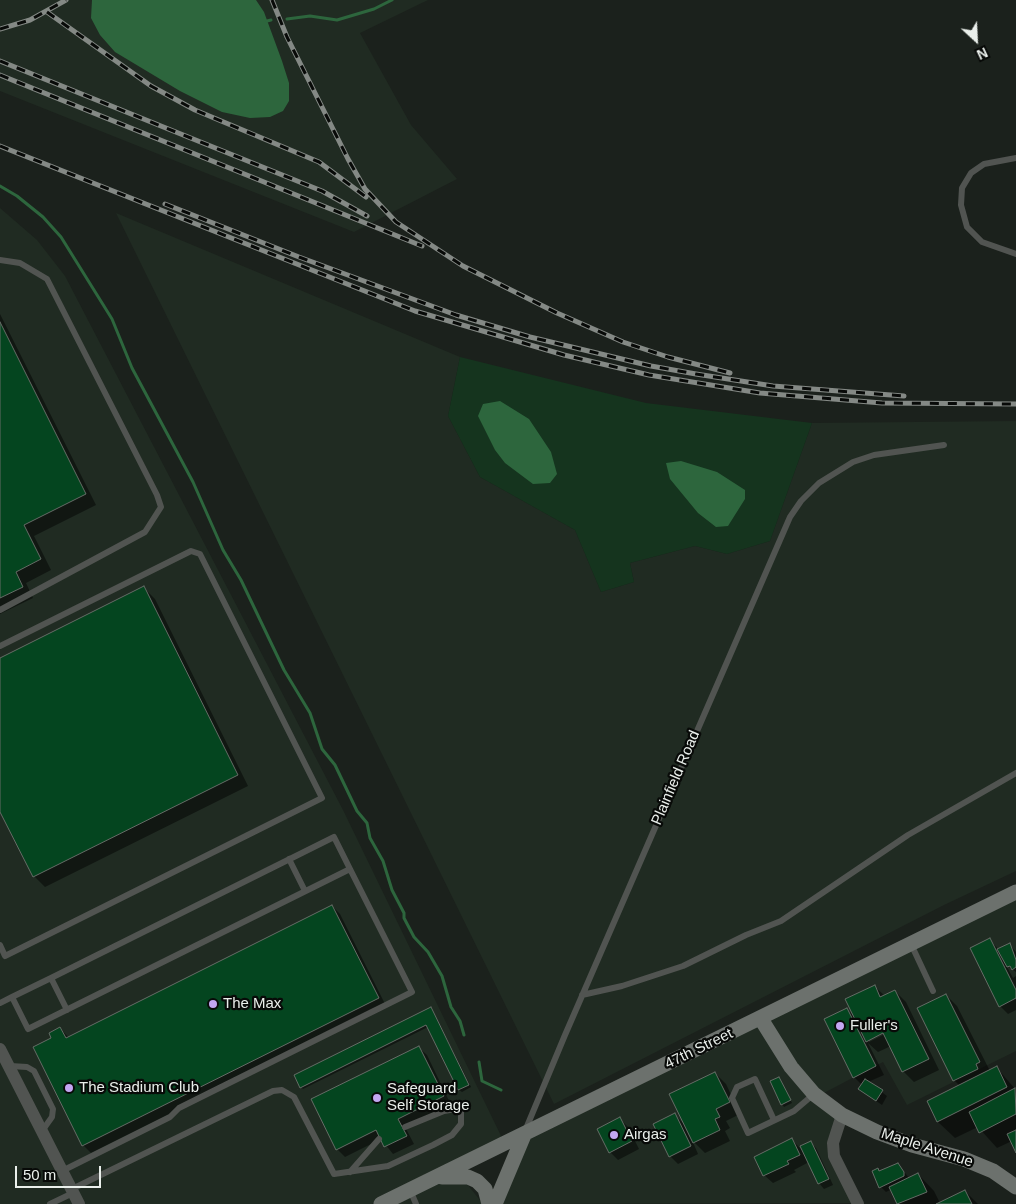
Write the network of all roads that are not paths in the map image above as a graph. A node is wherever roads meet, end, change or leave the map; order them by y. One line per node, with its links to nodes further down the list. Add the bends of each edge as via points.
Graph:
1 (1016, 158): 2 (lane, via 984,164 971,173 962,188 961,205 967,227 982,242)
2 (1016, 254)
3 (0, 260): 5 (lane, via 20,263 47,279 161,507 145,532)
4 (944, 445): 16 (lane, Plainfield Road, via 874,455 853,462 819,483 790,517)
5 (0, 610)
6 (0, 646): 13 (lane, via 191,551 200,554 322,798 5,956)
7 (1016, 773): 16 (lane, via 908,835 781,921 746,934 683,966)
8 (289, 859): 9 (lane, via 334,837); 10 (lane); 14 (lane)
9 (350, 869): 10 (lane); 30 (lane, via 412,992 179,1108 170,1117)
10 (305, 891): 19 (lane)
11 (1016, 892): 12 (main road, 47th Street)
12 (911, 944): 15 (lane); 20 (main road, 47th Street)
13 (0, 945)
14 (51, 978): 17 (lane); 19 (lane)
15 (933, 991)
16 (582, 995): 28 (lane, Plainfield Road)
17 (12, 997): 18 (lane); 19 (lane, via 28,1029)
18 (0, 1003)
19 (67, 1010)
20 (761, 1019): 23 (main road, Maple Avenue, via 791,1067); 28 (main road, 47th Street)
21 (0, 1049): 22 (street)
22 (9, 1066): 27 (street); 27 (lane, via 27,1067 34,1071 53,1110 52,1118)
23 (814, 1094): 24 (main road, Maple Avenue); 25 (lane, via 794,1111)
24 (842, 1115): 33 (main road, Maple Avenue, via 876,1132 993,1171); 40 (street, via 833,1143 834,1156)
25 (774, 1120): 25 (lane, via 748,1133 732,1098 737,1087 755,1079)
26 (405, 1127): 31 (lane, via 444,1111 456,1109 462,1112 461,1124 446,1138 388,1166)
27 (42, 1131): 30 (street)
28 (524, 1135): 32 (main road, 47th Street); 39 (main road, Plainfield Road)
29 (379, 1140): 31 (lane)
30 (62, 1171): 35 (street)
31 (350, 1172): 35 (lane, via 334,1174 294,1097 282,1090 273,1091)
32 (436, 1177): 34 (main road, 47th Street); 39 (main road, via 456,1175 477,1181)
33 (1016, 1187)
34 (410, 1190): 37 (main road, 47th Street); 38 (lane)
35 (74, 1195): 36 (lane)
36 (50, 1204)
37 (381, 1204)
38 (416, 1204)
39 (495, 1204)
40 (858, 1204)

